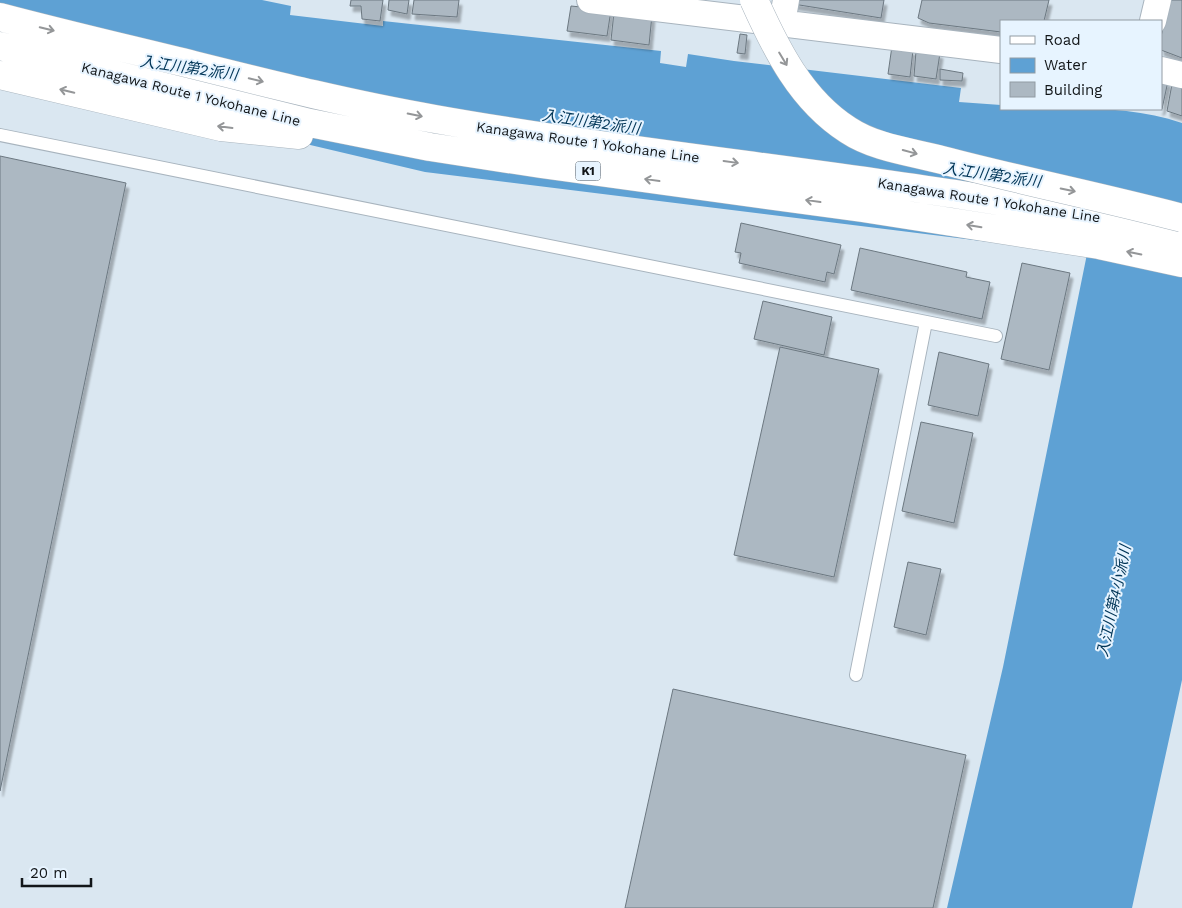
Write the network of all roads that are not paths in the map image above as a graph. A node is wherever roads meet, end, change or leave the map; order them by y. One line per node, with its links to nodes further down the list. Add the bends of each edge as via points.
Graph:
1 (590, 0): 4 (street)
2 (754, 0): 14 (highway, one-way to 14, bridge, via 772,41 792,74 809,96 849,130 878,144)
3 (1158, 0): 6 (street)
4 (784, 12): 8 (street)
5 (0, 17): 15 (highway, Kanagawa Route 1 Yokohane Line / K1, one-way to 15, via 317,95 434,119 866,180 1106,219)
6 (1153, 20)
7 (0, 46): 13 (highway, Kanagawa Route 1 Yokohane Line / K1, via 310,123)
8 (1000, 50)
9 (1162, 70): 11 (street)
10 (0, 75): 13 (highway, one-way to 10, via 221,127)
11 (1182, 75)
12 (0, 135): 17 (lane)
13 (430, 147): 16 (highway, Kanagawa Route 1 Yokohane Line / K1, one-way to 13, via 1099,245 862,208)
14 (1182, 218)
15 (1182, 236)
16 (1182, 263)
17 (926, 322): 18 (lane); 19 (lane)
18 (996, 336)
19 (856, 675)

